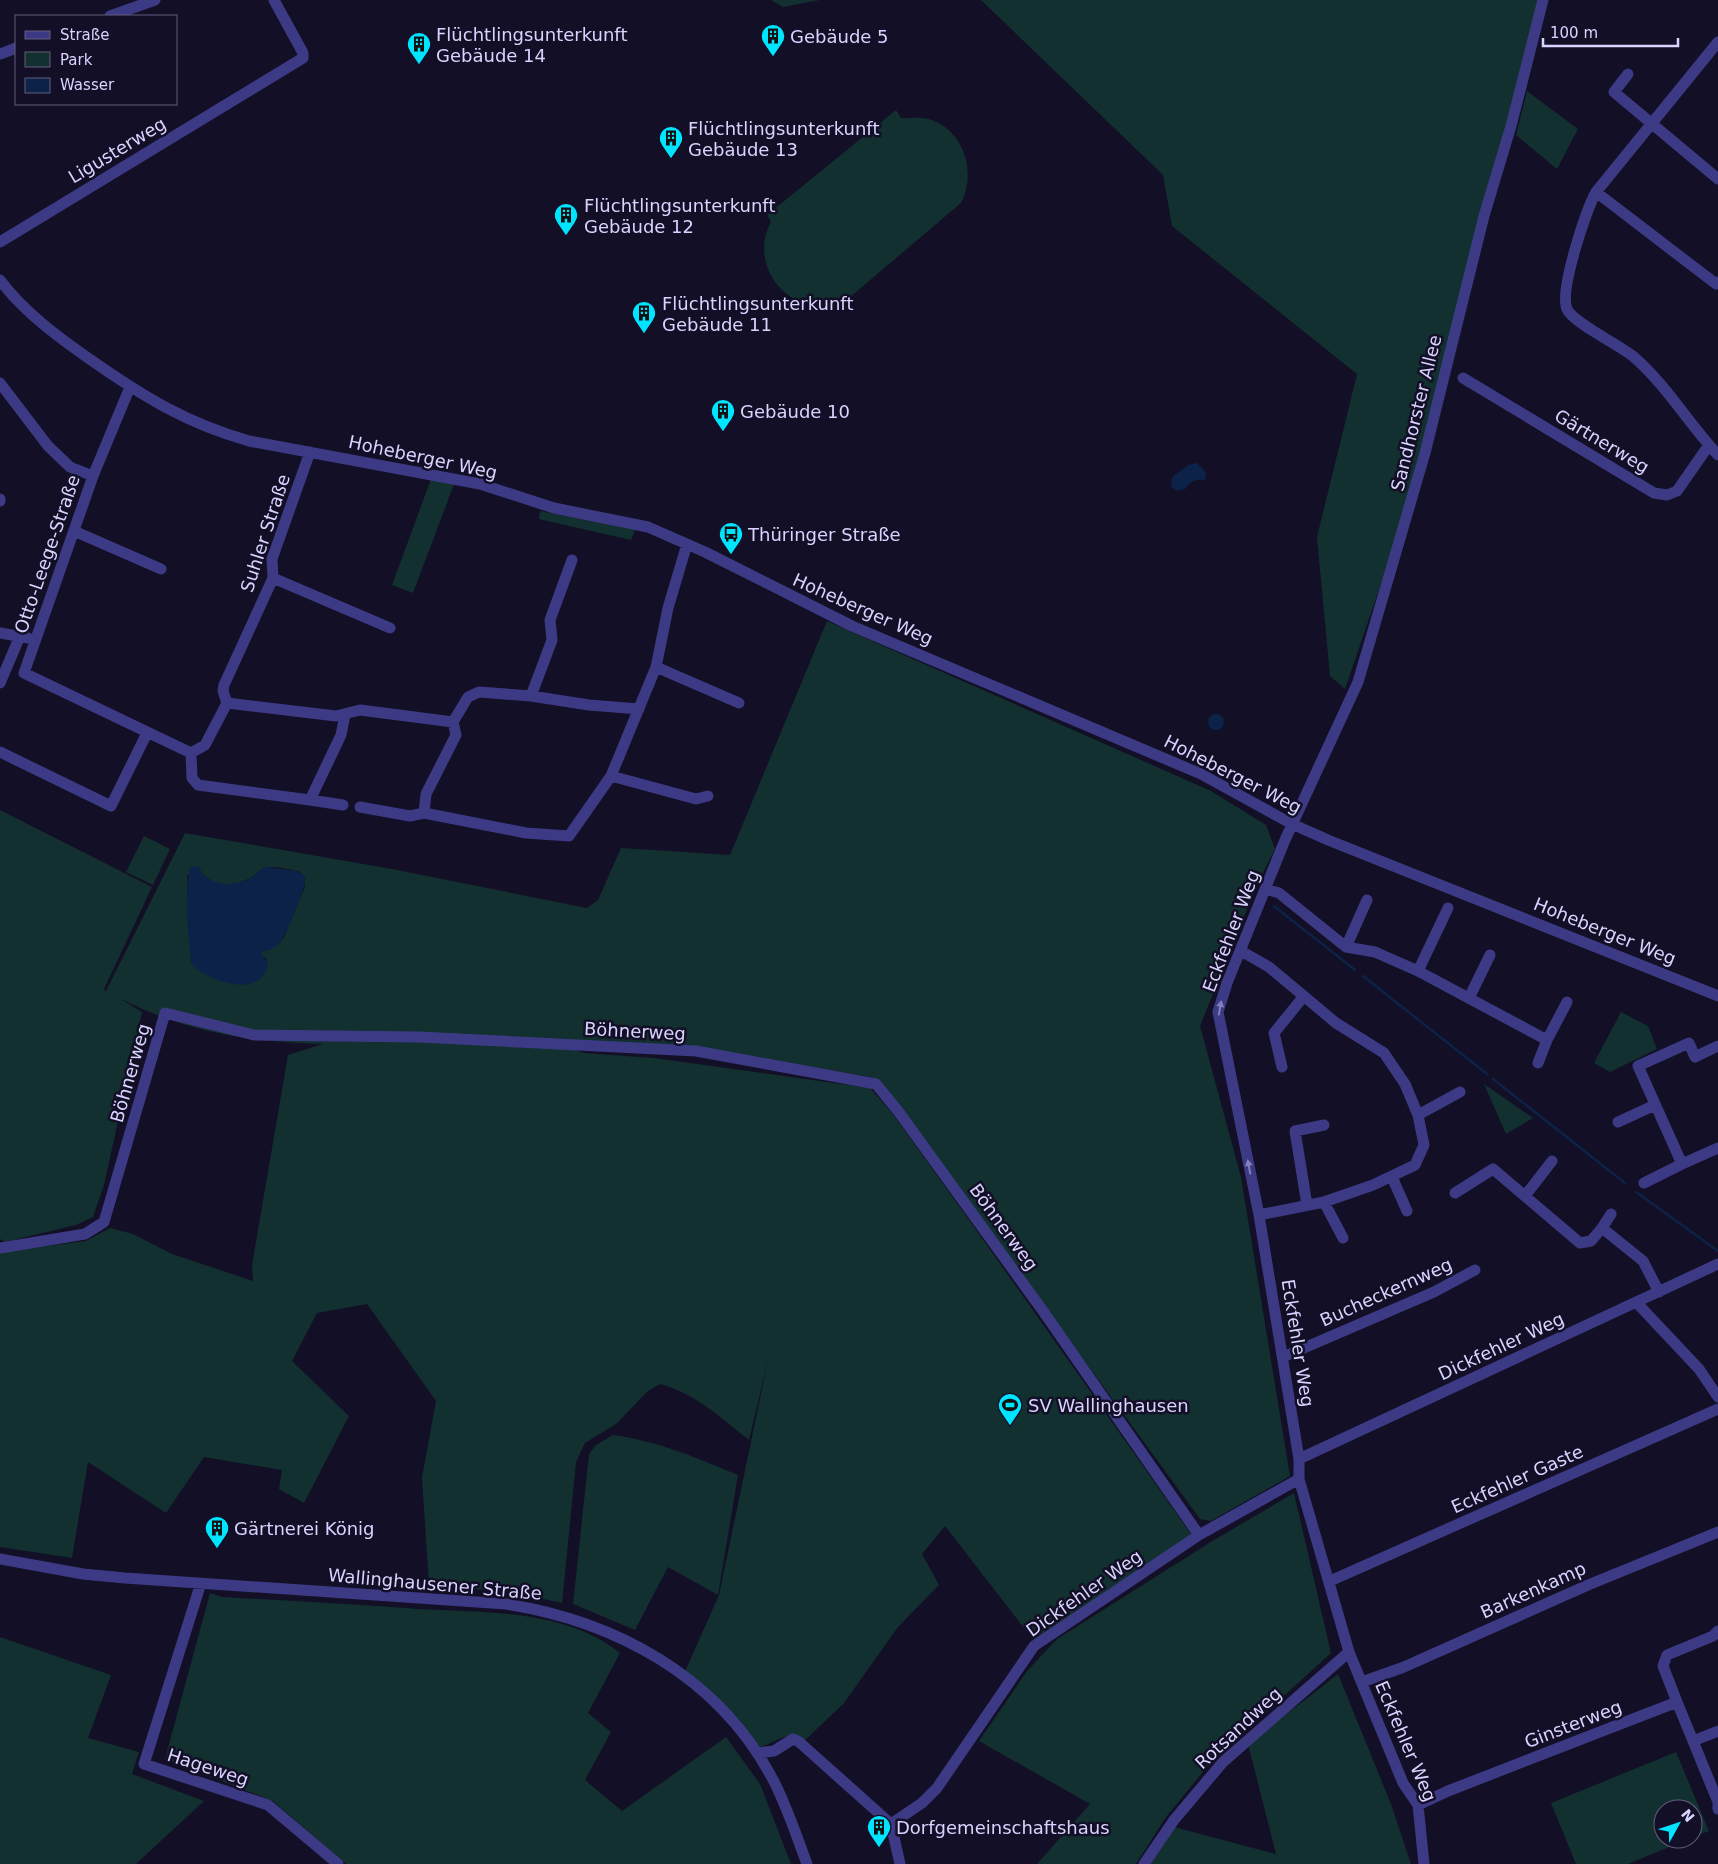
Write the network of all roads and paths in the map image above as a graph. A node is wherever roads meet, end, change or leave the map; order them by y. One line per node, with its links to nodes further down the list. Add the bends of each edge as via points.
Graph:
1 (155, 0): 4 (street)
2 (274, 0): 12 (street, Ligusterweg, via 303,58)
3 (1543, 0): 50 (street, Sandhorster Allee, via 1511,126 1481,225 1422,462 1358,682)
4 (113, 15)
5 (1717, 46): 9 (street)
6 (15, 48): 7 (street)
7 (0, 54)
8 (1628, 74): 9 (street, via 1614,92)
9 (1651, 124): 10 (street); 11 (street)
10 (1718, 179)
11 (1596, 192): 14 (street, via 1716,284); 18 (street, via 1587,209 1567,282 1567,309 1578,320 1633,356 1657,379)
12 (0, 242)
13 (0, 280): 17 (street, Hoheberger Weg, via 52,333)
14 (1718, 282)
15 (1464, 378): 18 (street, Gärtnerweg, via 1654,493 1667,495 1677,491)
16 (0, 383): 21 (street, via 48,446 70,467)
17 (130, 387): 19 (street, Hoheberger Weg, via 162,407 216,431 249,441); 21 (street, Otto-Leege-Straße)
18 (1708, 445): 20 (street)
19 (310, 452): 23 (street, Hoheberger Weg, via 480,484 554,508 648,527); 26 (street, Suhler Straße, via 272,559)
20 (1718, 455)
21 (93, 476): 22 (street, Otto-Leege-Straße)
22 (74, 531): 25 (street); 30 (street, Otto-Leege-Straße)
23 (687, 544): 32 (street, via 668,608); 50 (street, Hoheberger Weg, via 852,626 1201,774)
24 (572, 560): 35 (street, via 550,620 552,640)
25 (161, 569)
26 (272, 578): 27 (street); 36 (street, Suhler Straße, via 224,684)
27 (390, 628)
28 (0, 633): 29 (street)
29 (20, 636): 30 (street); 31 (street)
30 (36, 640): 33 (street, Otto-Leege-Straße)
31 (8, 666): 33 (street); 34 (street)
32 (656, 667): 37 (street); 38 (street)
33 (24, 673): 41 (street)
34 (0, 683)
35 (531, 696): 38 (street); 40 (street, via 479,692 468,697)
36 (227, 703): 39 (street, via 336,716); 43 (street, Suhler Straße, via 205,745)
37 (738, 703)
38 (639, 710): 44 (street)
39 (345, 714): 40 (street, via 360,710); 46 (street, via 340,735)
40 (453, 722): 49 (street, via 456,735 426,794)
41 (147, 733): 42 (street, via 111,806); 43 (street)
42 (0, 752)
43 (190, 753): 46 (street, via 192,778 198,786)
44 (611, 776): 45 (street, via 696,799); 49 (street, via 569,836 526,833)
45 (708, 796)
46 (310, 800): 47 (street)
47 (343, 805)
48 (360, 807): 49 (street, via 410,816)
49 (424, 813)
50 (1292, 824): 51 (street, Eckfehler Weg); 59 (street, Hoheberger Weg)
51 (1266, 889): 54 (street, via 1279,893); 55 (street, Eckfehler Weg)
52 (1367, 900): 54 (street)
53 (1448, 908): 57 (street)
54 (1346, 947): 57 (street, via 1375,952)
55 (1242, 951): 58 (street, via 1269,967); 82 (street, Eckfehler Weg, one-way to 55, via 1218,1012 1226,983)
56 (1490, 955): 60 (street)
57 (1418, 971): 60 (street)
58 (1304, 996): 65 (street, via 1274,1033); 68 (street, via 1336,1023 1384,1053 1405,1084)
59 (1718, 996)
60 (1469, 998): 62 (street)
61 (1567, 1002): 62 (street)
62 (1548, 1040): 64 (street)
63 (1718, 1046): 67 (street, via 1695,1057 1689,1043 1638,1066)
64 (1538, 1064)
65 (1282, 1067)
66 (1460, 1092): 68 (street)
67 (1655, 1105): 69 (street); 73 (street)
68 (1418, 1115): 74 (street, via 1424,1145 1415,1165)
69 (1618, 1122)
70 (1324, 1125): 79 (street, via 1295,1131)
71 (1718, 1148): 73 (street)
72 (1552, 1162): 77 (street)
73 (1682, 1164): 75 (street)
74 (1392, 1177): 78 (street); 80 (street)
75 (1644, 1183)
76 (1455, 1193): 77 (street, via 1493,1169)
77 (1525, 1196): 83 (street, via 1580,1243 1591,1241)
78 (1324, 1202): 79 (street); 84 (street)
79 (1307, 1205): 82 (street)
80 (1407, 1211)
81 (1611, 1214): 83 (street)
82 (1259, 1215): 90 (street, Eckfehler Weg)
83 (1602, 1228): 88 (street, via 1643,1261)
84 (1343, 1238)
85 (0, 1248): 96 (street, Böhnerweg, via 85,1234 104,1222 165,1013 254,1035 419,1037 696,1052 876,1084 1036,1301)
86 (1718, 1264): 88 (street, Dickfehler Weg)
87 (1475, 1270): 90 (street, Bucheckernweg, via 1425,1296)
88 (1659, 1292): 89 (street, Dickfehler Weg)
89 (1636, 1302): 91 (street, via 1694,1364); 93 (street, Dickfehler Weg)
90 (1283, 1357): 93 (street, Eckfehler Weg)
91 (1718, 1397)
92 (1718, 1409): 98 (street, Eckfehler Gaste)
93 (1299, 1459): 94 (street, Eckfehler Weg)
94 (1299, 1479): 96 (street, Dickfehler Weg); 98 (street, Eckfehler Weg)
95 (1718, 1532): 102 (street, Barkenkamp)
96 (1199, 1535): 109 (street, Dickfehler Weg, via 1034,1646 937,1788 922,1803)
97 (0, 1559): 99 (street, Wallinghausener Straße, via 83,1574)
98 (1330, 1582): 101 (street, Eckfehler Weg)
99 (201, 1583): 106 (street, Wallinghausener Straße, via 506,1604 564,1616 618,1636 683,1675 712,1699); 111 (street, Hageweg, via 144,1764 268,1805)
100 (1718, 1631): 103 (street, via 1667,1655 1663,1666)
101 (1349, 1652): 102 (street, Eckfehler Weg); 114 (street, Rotsandweg, via 1222,1762 1174,1820)
102 (1362, 1682): 107 (street, Eckfehler Weg, via 1403,1783)
103 (1677, 1702): 105 (street); 107 (street, Ginsterweg)
104 (1718, 1732): 105 (street)
105 (1693, 1741): 108 (street)
106 (758, 1753): 109 (street, via 774,1751 793,1739 798,1741); 112 (street, Wallinghausener Straße, via 772,1777)
107 (1418, 1805): 110 (street, Eckfehler Weg)
108 (1718, 1809)
109 (891, 1824): 113 (street)
110 (1425, 1863)
111 (338, 1864)
112 (807, 1864)
113 (900, 1864)
114 (1144, 1864)

